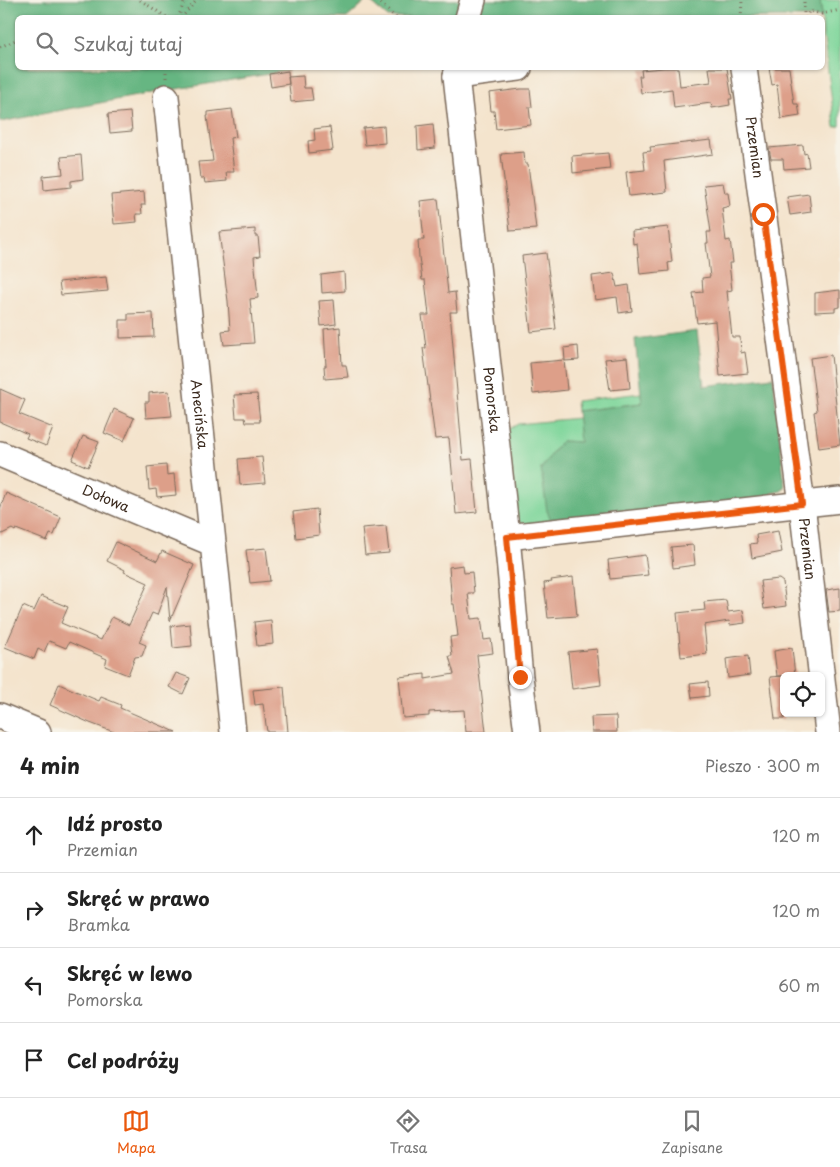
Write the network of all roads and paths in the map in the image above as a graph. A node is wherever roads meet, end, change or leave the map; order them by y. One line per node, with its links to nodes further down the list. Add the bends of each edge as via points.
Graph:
1 (140, 0): 9 (path)
2 (185, 0): 10 (path)
3 (197, 0): 11 (path)
4 (377, 0): 12 (path)
5 (473, 0): 13 (street)
6 (742, 0): 14 (path)
7 (804, 0): 15 (path)
8 (840, 10): 16 (path, via 822,14 809,11)
9 (163, 15)
10 (181, 15)
11 (183, 15)
12 (393, 15)
13 (469, 15)
14 (741, 15)
15 (805, 15)
16 (807, 15)
17 (15, 40): 18 (path)
18 (0, 47)
19 (488, 70): 21 (street)
20 (744, 70): 25 (street, Przemian)
21 (457, 72): 26 (street, Pomorska)
22 (166, 97): 27 (street, Anecińska)
23 (0, 454): 27 (street, Dołowa)
24 (840, 500): 25 (street)
25 (802, 504): 26 (street); 32 (street, Przemian)
26 (507, 537): 31 (street, Pomorska)
27 (212, 543): 30 (street, Anecińska)
28 (0, 716): 29 (street)
29 (38, 732)
30 (233, 732)
31 (527, 732)
32 (828, 732)

